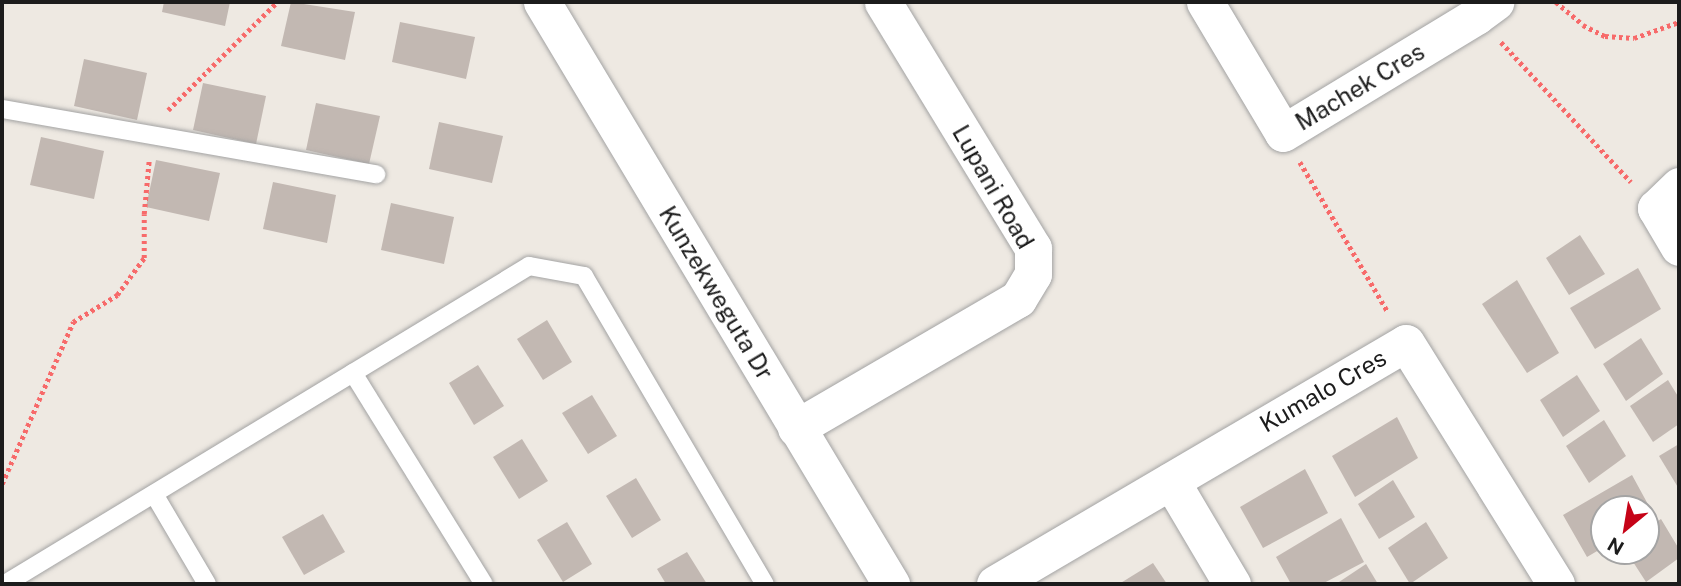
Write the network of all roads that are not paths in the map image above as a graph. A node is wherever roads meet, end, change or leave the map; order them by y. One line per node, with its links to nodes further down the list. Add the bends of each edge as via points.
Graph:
1 (542, 2): 10 (street, Kunzekweguta Dr)
2 (883, 2): 10 (street, Lupani Road, via 1033,248 1033,274 1018,299)
3 (1206, 2): 4 (street, Machek Cres, via 1283,133)
4 (1486, 9)
5 (2, 109): 6 (lane)
6 (376, 174)
7 (1668, 197): 8 (street)
8 (1679, 247)
9 (353, 373): 12 (lane); 15 (lane); 16 (lane, via 529,267 584,276)
10 (796, 428): 17 (street, Kunzekweguta Dr)
11 (1171, 481): 18 (street, Kumalo Cres); 19 (street); 20 (street, Kumalo Cres, via 1406,342)
12 (154, 494): 13 (lane); 14 (lane)
13 (5, 584)
14 (207, 584)
15 (484, 584)
16 (765, 584)
17 (891, 584)
18 (995, 584)
19 (1232, 584)
20 (1556, 584)

